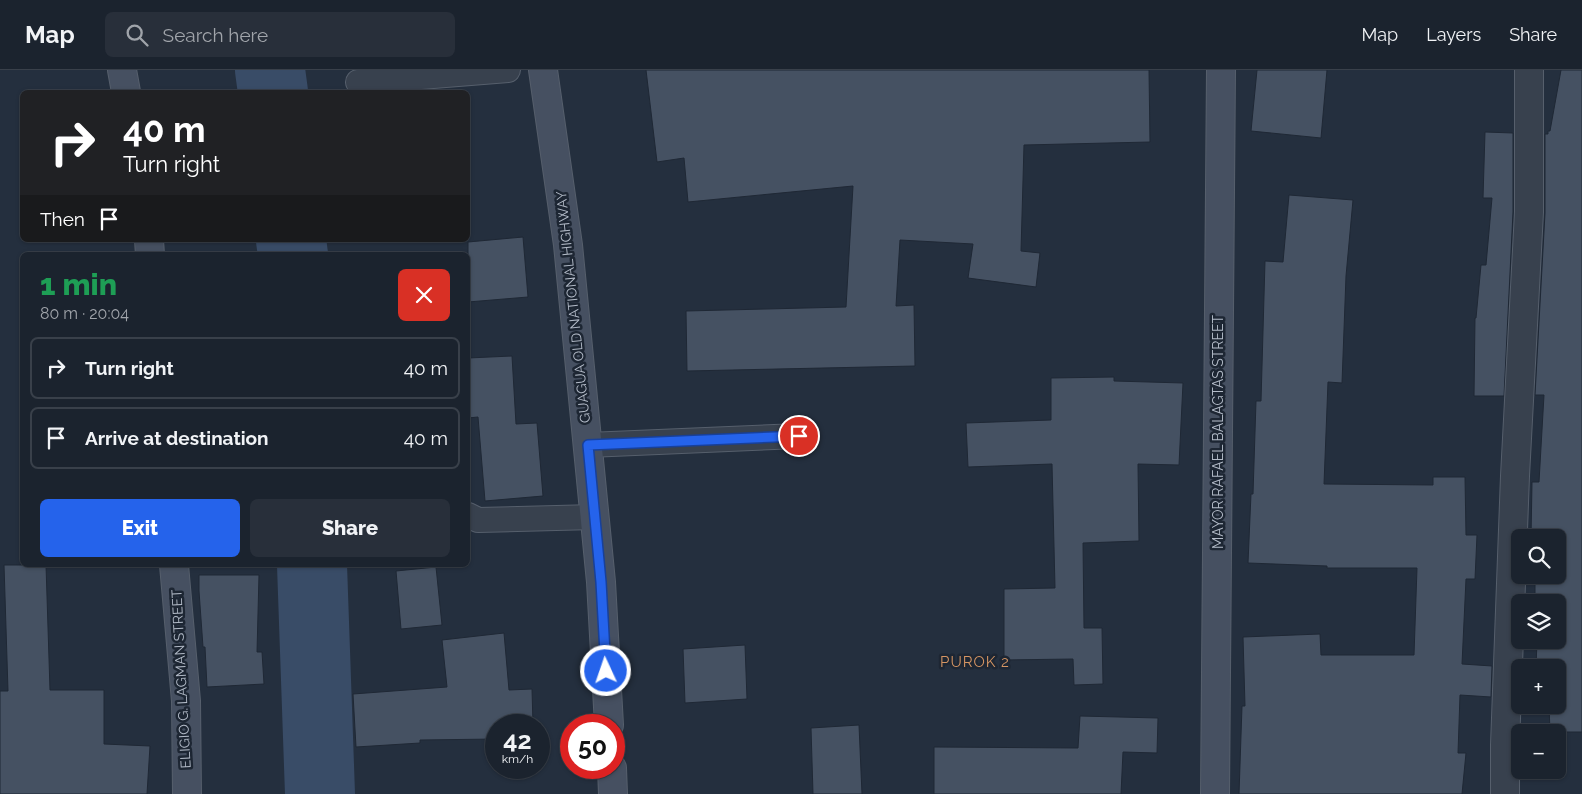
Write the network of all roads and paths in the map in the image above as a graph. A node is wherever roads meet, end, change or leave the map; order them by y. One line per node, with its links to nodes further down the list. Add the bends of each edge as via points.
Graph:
1 (122, 70): 7 (street)
2 (508, 70): 6 (lane)
3 (543, 70): 9 (street, GUAGUA OLD NATIONAL HIGHWAY, via 568,245)
4 (1221, 70): 17 (street, MAYOR RAFAEL BALAGTAS STREET)
5 (1529, 70): 18 (street, via 1529,212 1514,476)
6 (358, 82)
7 (126, 90)
8 (799, 436): 9 (lane)
9 (588, 445): 11 (street, GUAGUA OLD NATIONAL HIGHWAY)
10 (470, 516): 11 (lane, via 478,520)
11 (595, 517): 13 (street, GUAGUA OLD NATIONAL HIGHWAY)
12 (174, 567): 15 (street, ELIGIO G. LAGMAN STREET, via 186,701)
13 (608, 714)
14 (612, 779): 16 (street)
15 (187, 794)
16 (613, 794)
17 (1215, 794)
18 (1505, 794)

